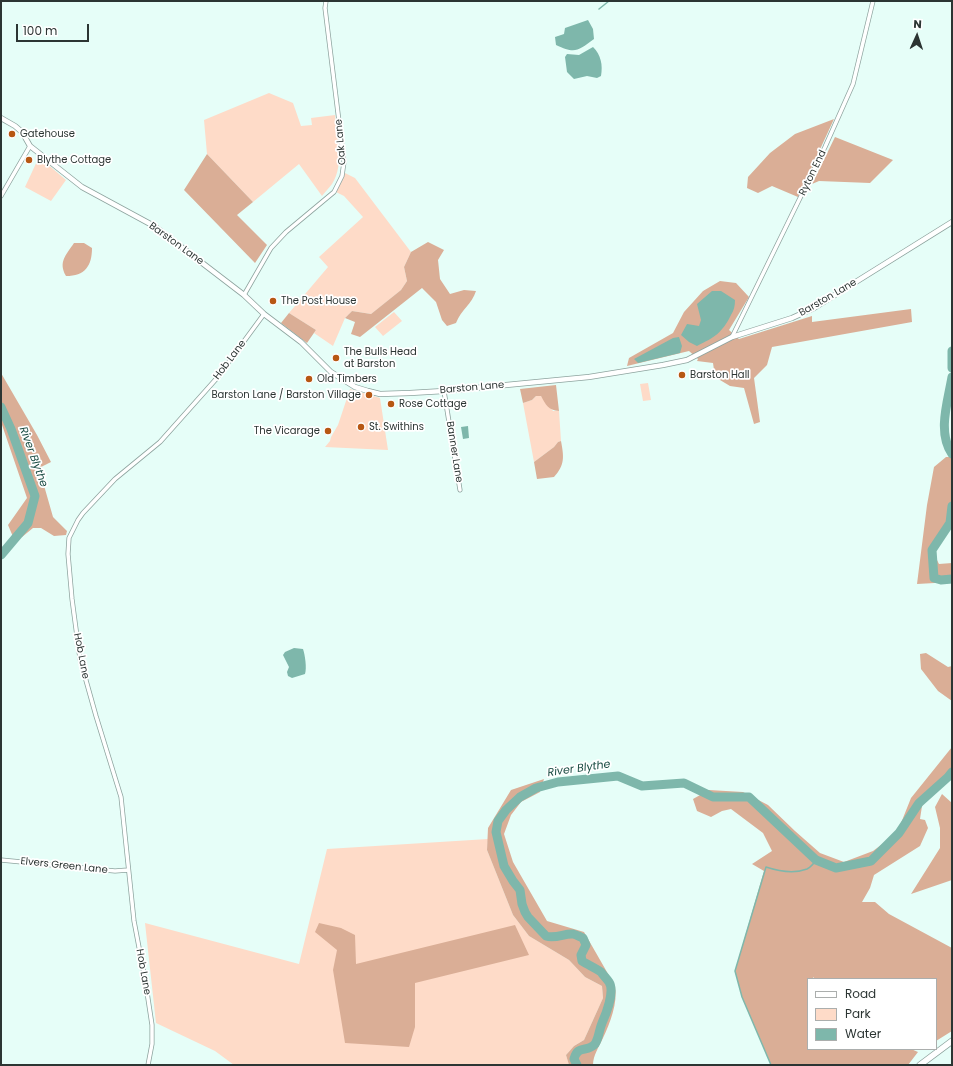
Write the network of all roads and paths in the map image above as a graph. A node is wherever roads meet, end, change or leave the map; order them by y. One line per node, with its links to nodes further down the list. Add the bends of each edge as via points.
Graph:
1 (326, 1): 7 (street, Oak Lane, via 344,162 342,176 334,192 271,248)
2 (873, 1): 9 (street, Ryton End, via 853,84 825,148)
3 (1, 118): 4 (street, Barston Lane, via 22,132)
4 (30, 146): 5 (street); 7 (street, Barston Lane, via 82,188 154,226)
5 (1, 196)
6 (952, 222): 9 (street, Barston Lane, via 814,308 792,318)
7 (244, 296): 8 (street, Barston Lane)
8 (264, 314): 10 (street, Barston Lane, via 301,342 331,372 355,387 380,394); 13 (street, Hob Lane, via 218,378 160,442 115,479 83,513 69,538 68,554 80,659 121,796)
9 (732, 337): 10 (street, Barston Lane, via 687,360 663,365 589,377)
10 (444, 390): 11 (street, Banner Lane)
11 (460, 490)
12 (1, 860): 13 (street, Elvers Green Lane, via 114,871)
13 (128, 870): 15 (street, Hob Lane, via 152,1025)
14 (952, 1041): 16 (main road)
15 (148, 1065)
16 (920, 1065)

